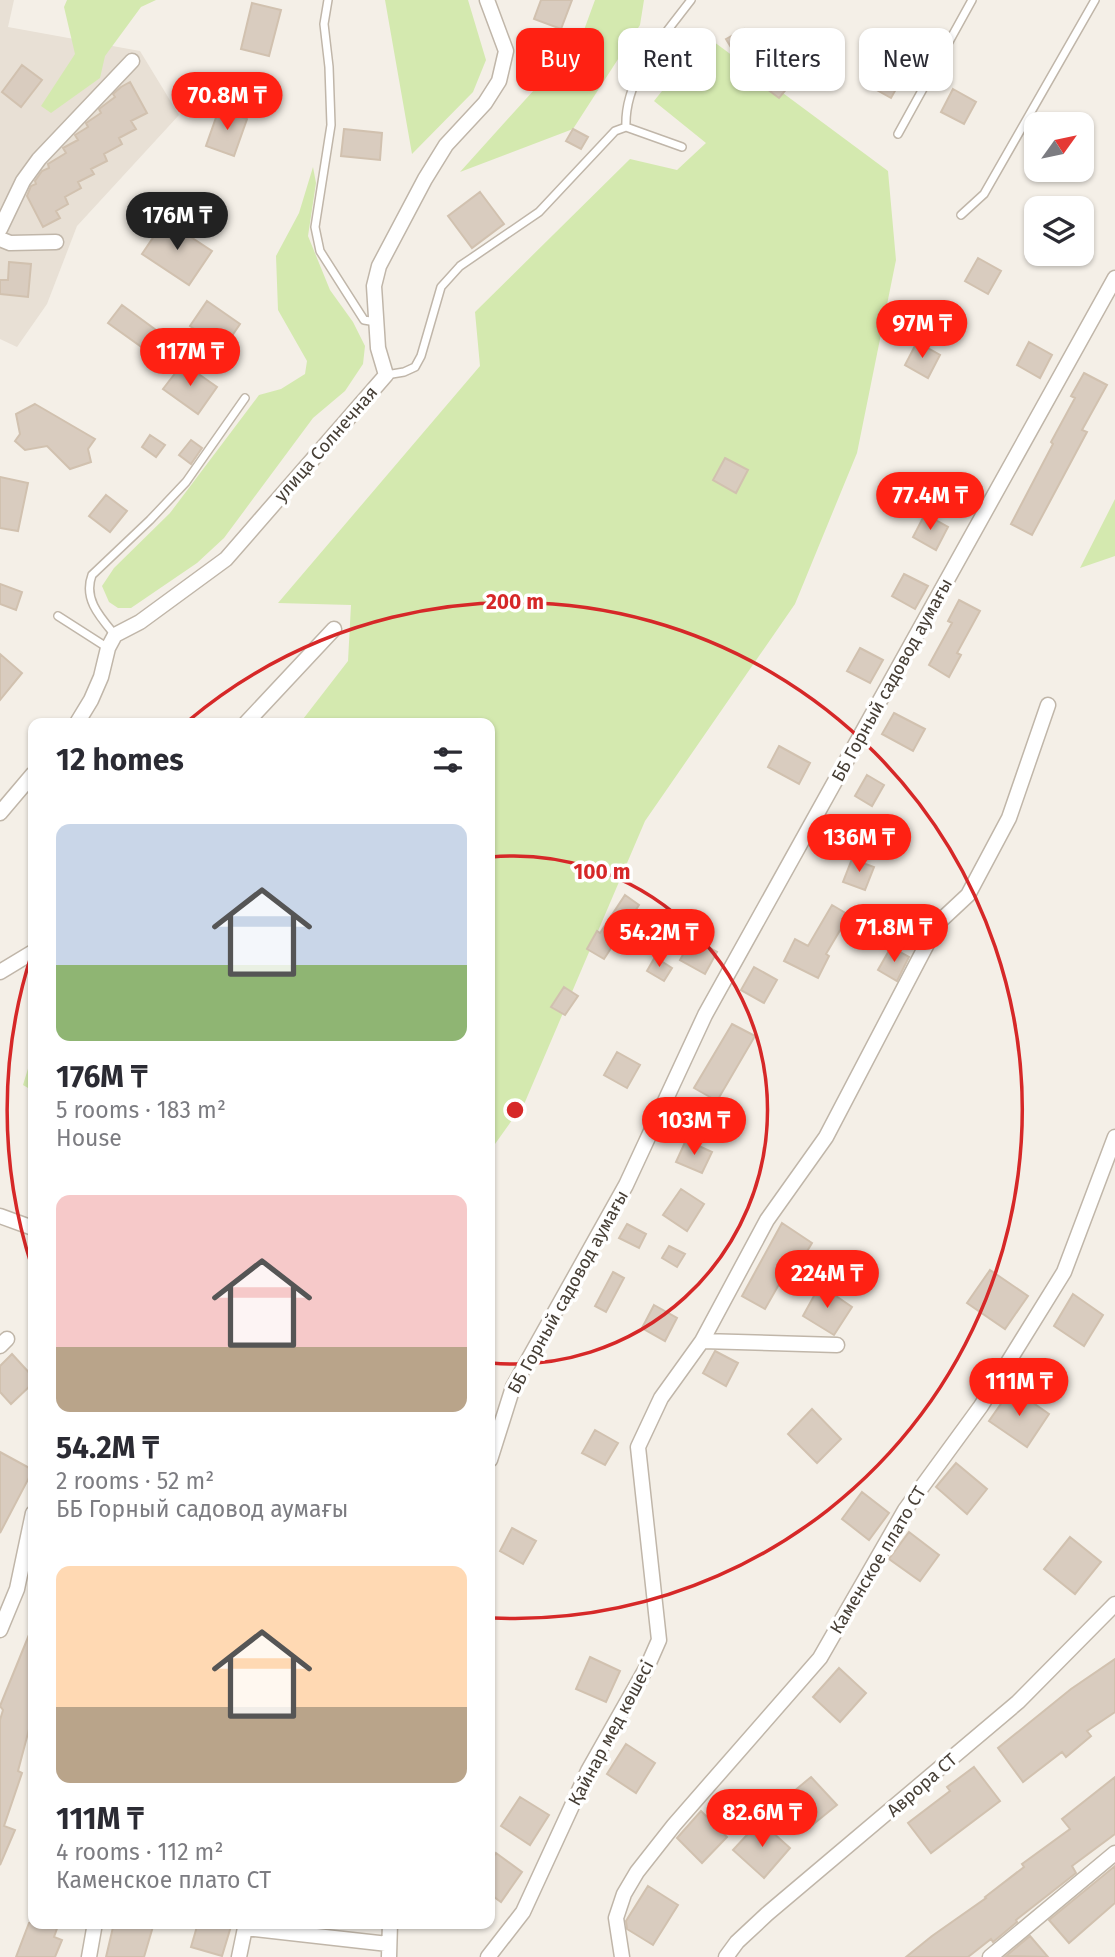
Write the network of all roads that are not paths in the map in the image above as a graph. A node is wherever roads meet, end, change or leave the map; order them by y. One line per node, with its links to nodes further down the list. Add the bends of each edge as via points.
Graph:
1 (328, 0): 15 (lane, via 324,24 331,125 315,227 320,251 332,271 364,320)
2 (488, 0): 15 (street, улица Солнечная, via 506,51 499,80 485,103 446,145 379,266 374,286)
3 (691, 0): 7 (lane, via 630,91)
4 (972, 0): 8 (lane)
5 (1095, 0): 10 (lane, via 984,194)
6 (132, 61): 11 (street, via 39,159)
7 (626, 127): 9 (lane); 16 (lane, via 601,144 539,212 460,266 441,288 415,367)
8 (898, 134)
9 (682, 147)
10 (961, 215)
11 (0, 229)
12 (0, 239): 13 (street)
13 (56, 242)
14 (1115, 278): 33 (street, ББ Горный садовод аумағы, via 705,1015 626,1185 513,1387)
15 (376, 322): 16 (street, улица Солнечная)
16 (386, 375): 20 (street, улица Солнечная, via 226,559)
17 (245, 398): 20 (lane, via 186,482 92,575 90,601)
18 (58, 616): 20 (lane)
19 (334, 629): 23 (street)
20 (111, 641): 22 (street, via 101,677)
21 (1048, 705): 31 (street, Қайнар мед көшесі, via 1009,818 968,895 938,923 826,1137 767,1220)
22 (80, 718)
23 (251, 718)
24 (28, 780): 25 (street)
25 (0, 813)
26 (28, 955): 27 (street)
27 (0, 972)
28 (1115, 1137): 46 (street, Каменское плато СТ, via 1064,1272 981,1406 905,1510 820,1658 637,1872 616,1919)
29 (0, 1216): 30 (street)
30 (28, 1226)
31 (702, 1341): 32 (street); 45 (street, Қайнар мед көшесі, via 661,1398 638,1447 659,1640 588,1771 523,1912)
32 (837, 1345)
33 (495, 1444)
34 (28, 1537): 36 (street, via 17,1589)
35 (1114, 1606): 47 (street, Аврора СТ, via 1018,1702 767,1914)
36 (0, 1630)
37 (1115, 1853): 48 (street)
38 (94, 1929): 43 (street)
39 (244, 1929): 44 (street)
40 (263, 1929): 42 (street)
41 (390, 1929): 42 (street)
42 (388, 1950)
43 (89, 1957)
44 (239, 1957)
45 (488, 1957)
46 (622, 1957)
47 (726, 1957)
48 (990, 1957)

